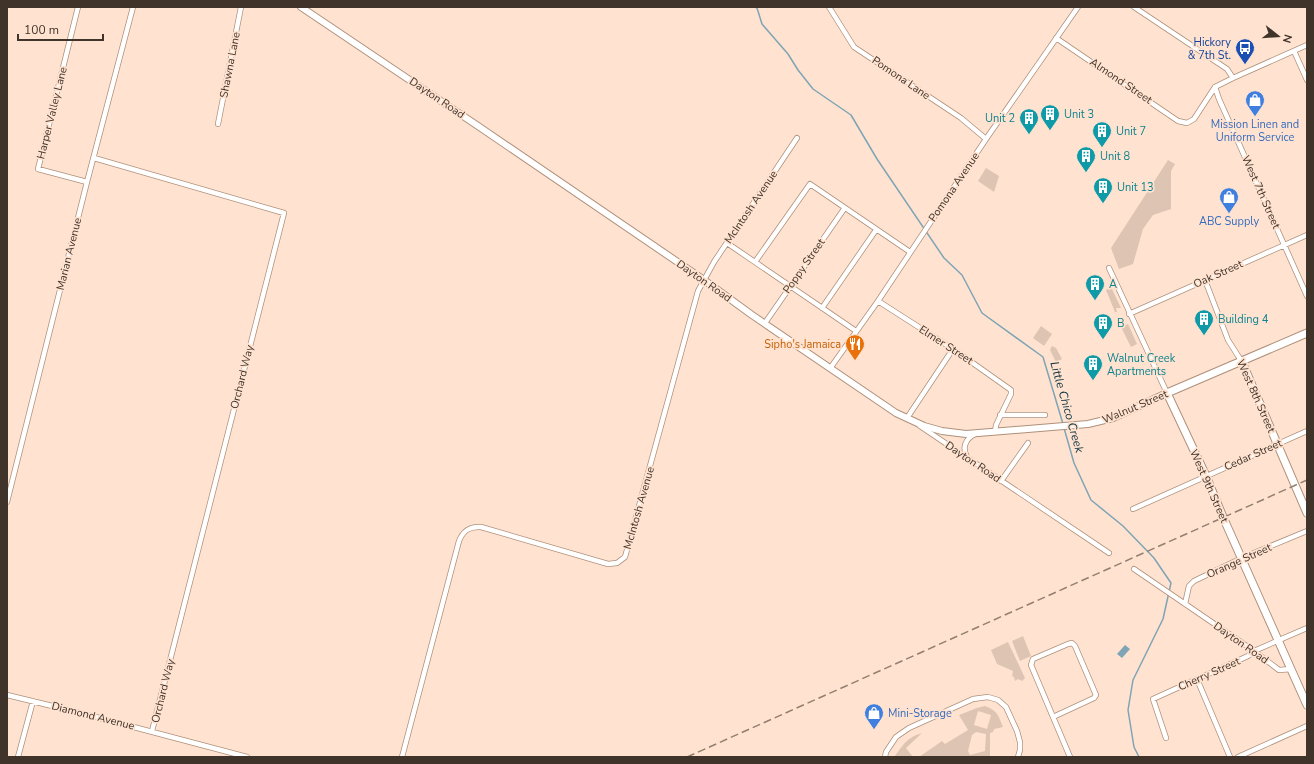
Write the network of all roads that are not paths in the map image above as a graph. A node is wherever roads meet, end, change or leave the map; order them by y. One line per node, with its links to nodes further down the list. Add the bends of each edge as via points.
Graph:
1 (78, 7): 18 (street, Harper Valley Lane, via 38,169)
2 (134, 7): 17 (street, Marian Avenue)
3 (241, 7): 14 (street, Shawna Lane)
4 (301, 7): 27 (street, Dayton Road)
5 (829, 7): 16 (street, Pomona Lane, via 854,47 961,118)
6 (1078, 7): 8 (street, Pomona Avenue)
7 (1134, 7): 11 (street, via 1227,70)
8 (1056, 38): 13 (street, Almond Street, via 1178,120 1187,123 1194,119); 16 (street, Pomona Avenue)
9 (1307, 45): 10 (street)
10 (1294, 51): 11 (street); 12 (street)
11 (1233, 78): 13 (street)
12 (1307, 80)
13 (1215, 88): 23 (street, West 7th Street)
14 (218, 124)
15 (797, 138): 22 (street, McIntosh Avenue)
16 (986, 139): 24 (street, Pomona Avenue)
17 (94, 158): 18 (street, Marian Avenue); 70 (street, Orchard Way, via 284,213)
18 (87, 182): 52 (street, Marian Avenue)
19 (844, 209): 20 (street); 25 (street, via 810,184); 29 (street, Poppy Street)
20 (876, 230): 24 (street); 32 (street)
21 (1307, 234): 23 (street, Oak Street)
22 (727, 243): 25 (street); 27 (street, McIntosh Avenue)
23 (1285, 244): 28 (street, Oak Street); 30 (street, West 7th Street)
24 (910, 252): 31 (street, Pomona Avenue)
25 (755, 262): 29 (street)
26 (1109, 268): 33 (street, West 9th Street)
27 (704, 280): 34 (street, Dayton Road); 74 (street, McIntosh Avenue, via 694,302 625,556 618,563 608,564 489,529 474,526 465,530 459,541)
28 (1205, 280): 33 (street, Oak Street); 38 (street, West 8th Street, via 1228,340)
29 (790, 286): 32 (street); 34 (street, Poppy Street)
30 (1307, 296)
31 (878, 301): 35 (street, Pomona Avenue); 37 (street, Elmer Street)
32 (822, 308): 35 (street)
33 (1129, 314): 40 (street, West 9th Street)
34 (765, 323): 39 (street, Dayton Road)
35 (856, 331): 39 (street, Pomona Avenue)
36 (1307, 333): 38 (main road, Walnut Street)
37 (953, 350): 41 (street, Elmer Street, via 1012,392); 43 (street)
38 (1242, 362): 40 (main road, Walnut Street); 48 (main road, West 8th Street)
39 (831, 367): 43 (street, Dayton Road)
40 (1166, 394): 45 (street, Walnut Street, via 1099,422); 50 (main road, West 9th Street)
41 (1000, 415): 42 (street); 45 (street)
42 (1045, 415)
43 (907, 418): 46 (street, Walnut Street, via 942,431); 49 (street, Dayton Road)
44 (1307, 431): 48 (street, Cedar Street)
45 (995, 432): 46 (street, Walnut Street)
46 (976, 433): 49 (street, via 965,444)
47 (1028, 444): 51 (street)
48 (1277, 445): 50 (street, Cedar Street); 54 (main road, West 8th Street)
49 (968, 459): 51 (street, Dayton Road)
50 (1206, 476): 53 (street, Cedar Street); 57 (main road, West 9th Street)
51 (1001, 481): 56 (street, Dayton Road)
52 (7, 502)
53 (1133, 509)
54 (1307, 512)
55 (1307, 531): 57 (street, Orange Street)
56 (1109, 553)
57 (1242, 558): 59 (street, Orange Street, via 1194,581 1189,586); 61 (main road, West 9th Street)
58 (1134, 569): 59 (street, Dayton Road)
59 (1185, 604): 62 (street, Dayton Road)
60 (1307, 628): 61 (street, Cherry Street)
61 (1278, 640): 62 (street, Cherry Street); 63 (main road, West 9th Street)
62 (1254, 651): 63 (street, Dayton Road, via 1278,670); 64 (street, Cherry Street)
63 (1292, 669): 67 (main road, West 9th Street)
64 (1198, 679): 71 (street, Cherry Street, via 1153,700); 78 (street)
65 (7, 695): 66 (street, Diamond Avenue)
66 (33, 701): 70 (street, Diamond Avenue); 72 (street)
67 (1307, 705)
68 (1053, 717): 68 (street, via 1031,665 1033,659 1072,643 1096,695); 77 (street)
69 (1307, 726): 79 (street)
70 (152, 731): 73 (street, Diamond Avenue)
71 (1166, 738)
72 (18, 757)
73 (247, 757)
74 (402, 757)
75 (885, 757): 76 (street, via 894,739 909,728 973,699 988,697 998,700 1006,707 1020,742)
76 (1018, 757)
77 (1070, 757)
78 (1230, 757)
79 (1238, 757)

